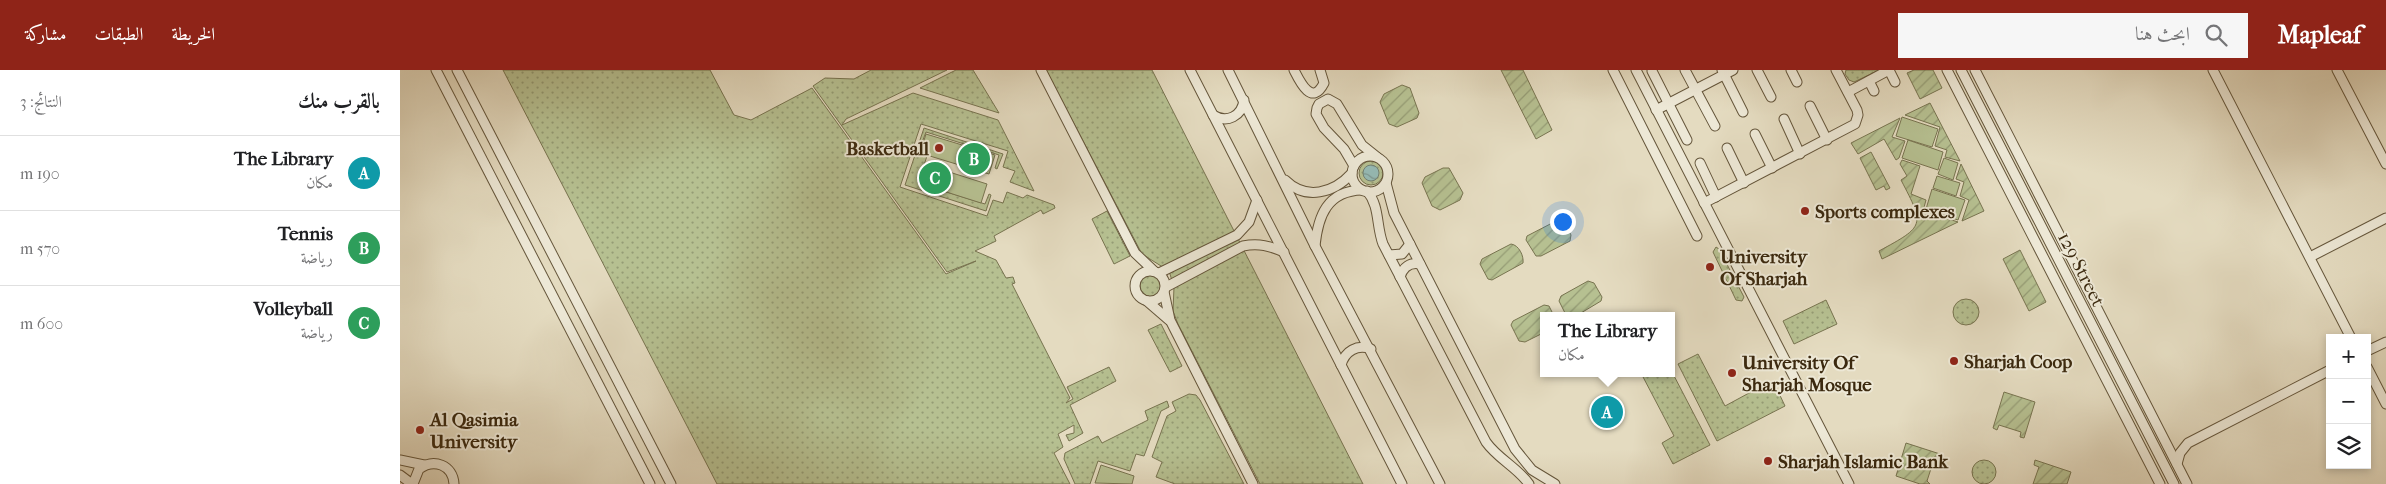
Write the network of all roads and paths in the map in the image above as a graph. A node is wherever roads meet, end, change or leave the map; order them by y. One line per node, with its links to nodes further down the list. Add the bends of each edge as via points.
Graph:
1 (436, 70): 90 (street)
2 (457, 70): 91 (street)
3 (1041, 70): 64 (street)
4 (1190, 70): 35 (street)
5 (1228, 70): 30 (street)
6 (1294, 70): 7 (street, via 1303,88 1312,93 1322,88 1324,83)
7 (1320, 70)
8 (1613, 70): 58 (street)
9 (1636, 70): 33 (street)
10 (1685, 70): 26 (street)
11 (1734, 70): 22 (street)
12 (1757, 70): 29 (street)
13 (1791, 70): 24 (street)
14 (1836, 70): 28 (street)
15 (1889, 70): 23 (street); 25 (street)
16 (1947, 70): 98 (street)
17 (1961, 70): 99 (street, 129 Street)
18 (1975, 70): 82 (street, 129 Street)
19 (2213, 70): 66 (street)
20 (2337, 70): 45 (street)
21 (1652, 71): 31 (street)
22 (1723, 72): 26 (street); 34 (street)
23 (1869, 81): 27 (street); 28 (street)
24 (1797, 82)
25 (1895, 82)
26 (1696, 89): 31 (street); 37 (street)
27 (1874, 91)
28 (1848, 92): 40 (street, via 1857,110 1856,121)
29 (1771, 97)
30 (1244, 100): 35 (street, via 1242,108 1233,117 1221,119); 48 (street)
31 (1668, 103): 33 (street); 39 (street)
32 (1810, 106): 40 (street)
33 (1656, 110): 56 (street)
34 (1743, 112)
35 (1213, 115): 54 (street)
36 (1784, 119): 42 (street)
37 (1715, 126)
38 (1755, 134): 46 (street)
39 (1687, 140)
40 (1828, 140): 42 (street)
41 (1727, 148): 50 (street)
42 (1800, 154): 46 (street)
43 (1377, 157): 47 (street, via 1364,157); 47 (street, via 1356,138 1338,104 1328,99 1323,101 1317,108 1318,120); 49 (street, via 1388,168)
44 (1700, 163): 53 (street)
45 (2386, 164)
46 (1772, 168): 50 (street)
47 (1353, 169): 51 (street, via 1355,183); 52 (street, via 1342,183)
48 (1281, 175): 52 (street, via 1297,189); 61 (street)
49 (1386, 183): 51 (street, via 1379,189); 60 (street, via 1392,208)
50 (1744, 183): 53 (street)
51 (1364, 191): 55 (street, via 1347,192); 65 (street, via 1376,205 1379,232)
52 (1326, 192): 55 (street)
53 (1716, 197): 56 (street)
54 (1257, 200): 59 (street, via 1249,222); 63 (street)
55 (1332, 200): 61 (street, via 1320,215)
56 (1704, 203): 97 (street)
57 (2386, 218): 66 (street)
58 (1696, 236)
59 (1229, 240): 62 (street); 68 (street)
60 (1410, 244): 65 (street, via 1402,254); 67 (street)
61 (1316, 246): 76 (street)
62 (1234, 250): 63 (street, via 1255,244); 71 (street)
63 (1284, 252): 78 (street)
64 (1135, 253): 68 (street); 70 (street)
65 (1389, 255): 69 (street)
66 (2310, 257): 74 (street)
67 (1420, 264): 69 (street, via 1412,263 1405,267); 96 (street, via 1515,449 1532,470)
68 (1156, 272): 70 (street, via 1144,272); 71 (street, via 1164,279)
69 (1400, 276): 95 (street, via 1486,442)
70 (1136, 279): 72 (street, via 1138,295)
71 (1165, 290): 72 (street, via 1157,300); 73 (street)
72 (1148, 301): 73 (street)
73 (1170, 320): 92 (street)
74 (2349, 334)
75 (2386, 342): 77 (street)
76 (1371, 349): 78 (street, via 1358,347 1350,351); 94 (street)
77 (2371, 350)
78 (1341, 365): 93 (street)
79 (2326, 372): 83 (street)
80 (2371, 375): 81 (street)
81 (2386, 404)
82 (2163, 436): 83 (street, via 2174,443); 85 (street, 129 Street)
83 (2188, 443): 85 (street)
84 (400, 460): 86 (street)
85 (2177, 464): 100 (street, 129 Street)
86 (424, 465): 88 (street, via 416,473); 89 (street, via 436,463 444,466 453,475)
87 (400, 475): 88 (street)
88 (413, 484)
89 (454, 484)
90 (650, 484)
91 (671, 484)
92 (1253, 484)
93 (1402, 484)
94 (1440, 484)
95 (1529, 484)
96 (1555, 484)
97 (1849, 484)
98 (2160, 484)
99 (2174, 484)
100 (2187, 484)

